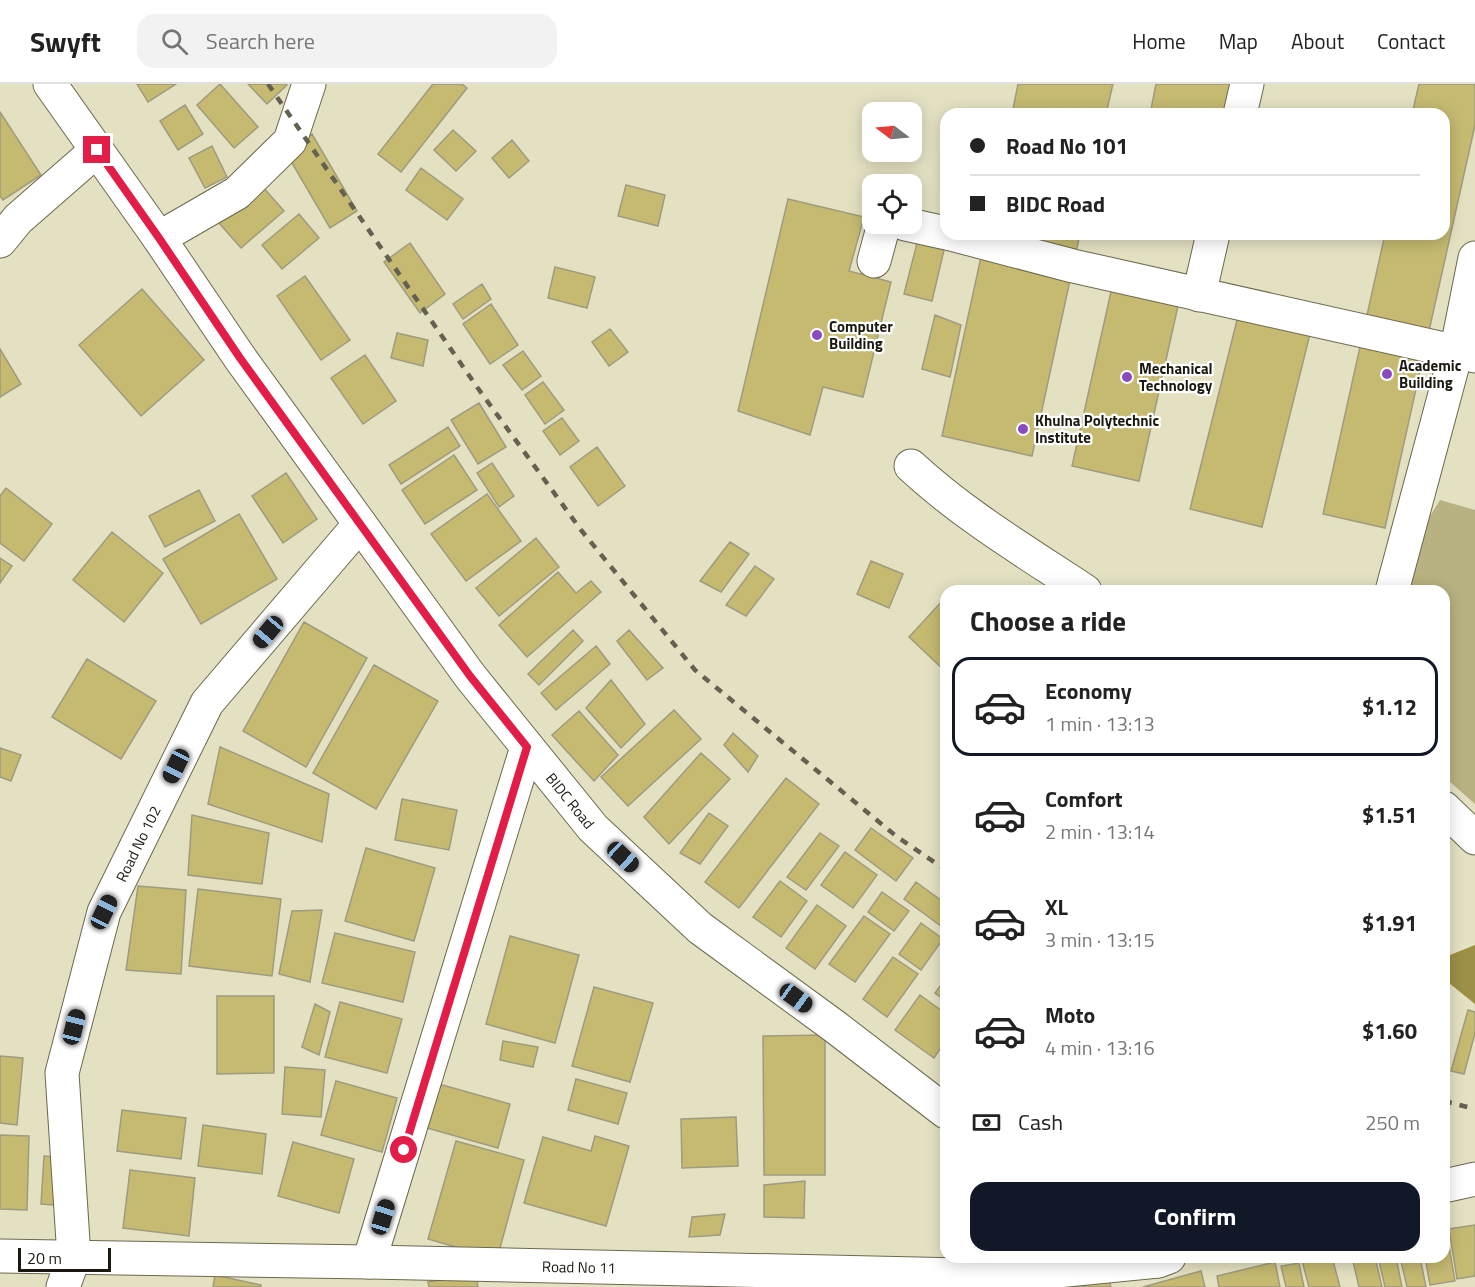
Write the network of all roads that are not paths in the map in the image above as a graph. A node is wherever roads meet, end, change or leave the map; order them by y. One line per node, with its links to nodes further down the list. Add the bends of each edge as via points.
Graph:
1 (50, 84): 5 (street, BIDC Road)
2 (309, 84): 9 (street, via 290,141 237,193)
3 (1247, 84): 4 (street)
4 (1241, 108)
5 (97, 150): 9 (street, BIDC Road); 12 (street, via 18,219)
6 (922, 228): 7 (street)
7 (940, 232)
8 (881, 234): 14 (street)
9 (159, 238): 18 (street, BIDC Road)
10 (972, 240): 15 (street)
11 (1212, 240): 15 (street)
12 (0, 241)
13 (1475, 258): 16 (street)
14 (874, 261)
15 (1199, 295): 16 (street)
16 (1465, 355): 20 (street)
17 (911, 466): 19 (street, via 934,488)
18 (360, 524): 21 (street, BIDC Road, via 470,676); 30 (street, Road No 102, via 207,703 104,912 62,1072)
19 (1076, 585)
20 (1394, 585)
21 (527, 747): 24 (street, BIDC Road, via 593,828 700,928); 28 (street)
22 (1450, 814): 23 (street)
23 (1475, 838)
24 (940, 1107)
25 (1475, 1179): 26 (street)
26 (1450, 1185)
27 (0, 1256): 30 (street, Road No 11)
28 (369, 1262): 29 (street, Road No 11, via 1007,1276); 30 (street, Road No 11)
29 (1117, 1263)
30 (68, 1272)

